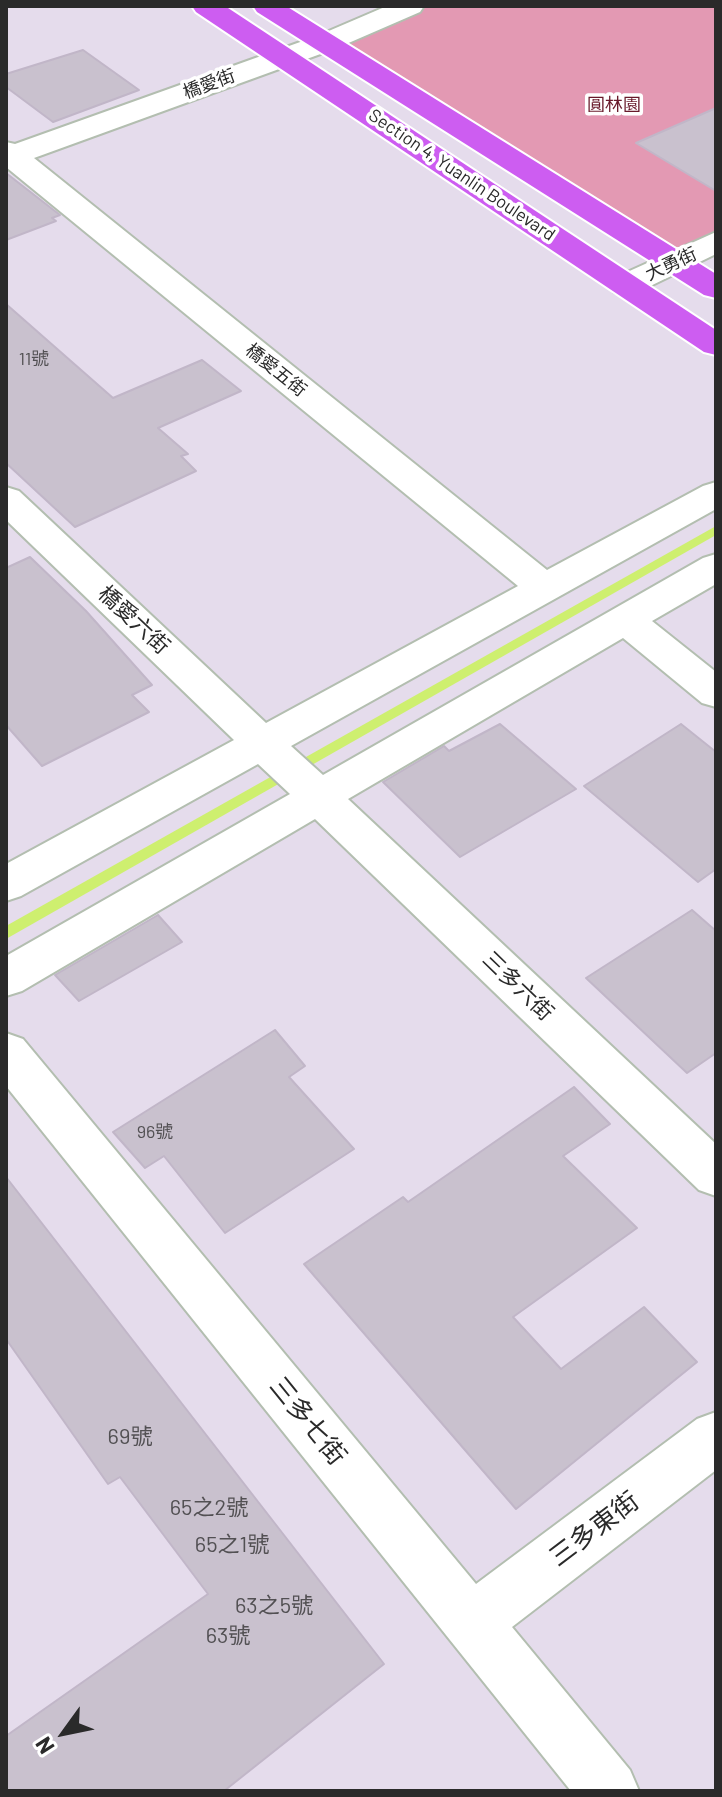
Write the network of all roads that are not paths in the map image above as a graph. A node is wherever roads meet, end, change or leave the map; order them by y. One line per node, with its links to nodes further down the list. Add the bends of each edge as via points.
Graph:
1 (206, 6): 5 (main road, Section 4, Yuanlin Boulevard)
2 (267, 6): 4 (main road, Section 4, Yuanlin Boulevard)
3 (410, 6): 4 (street, 橋愛街)
4 (327, 42): 5 (street, 橋愛街); 8 (main road, Section 4, Yuanlin Boulevard)
5 (284, 56): 6 (street, 橋愛街); 9 (main road, Section 4, Yuanlin Boulevard)
6 (8, 155): 15 (street, 橋愛五街)
7 (716, 242): 8 (street, 大勇街)
8 (676, 263): 9 (street, 大勇街); 10 (main road, Section 4, Yuanlin Boulevard)
9 (626, 285): 11 (main road, Section 4, Yuanlin Boulevard)
10 (716, 288)
11 (716, 345)
12 (716, 494): 15 (street)
13 (6, 499): 18 (street, 橋愛六街)
14 (716, 567): 16 (street)
15 (546, 589): 18 (street)
16 (627, 621): 17 (street); 19 (street)
17 (716, 693)
18 (262, 742): 19 (street, 橋愛六街); 20 (street)
19 (321, 797): 21 (street); 23 (street, 三多六街)
20 (6, 884)
21 (6, 978)
22 (6, 1052): 25 (street, 三多七街)
23 (716, 1175)
24 (716, 1437): 25 (street, 三多東街)
25 (472, 1622): 26 (street, 三多七街)
26 (609, 1791)

